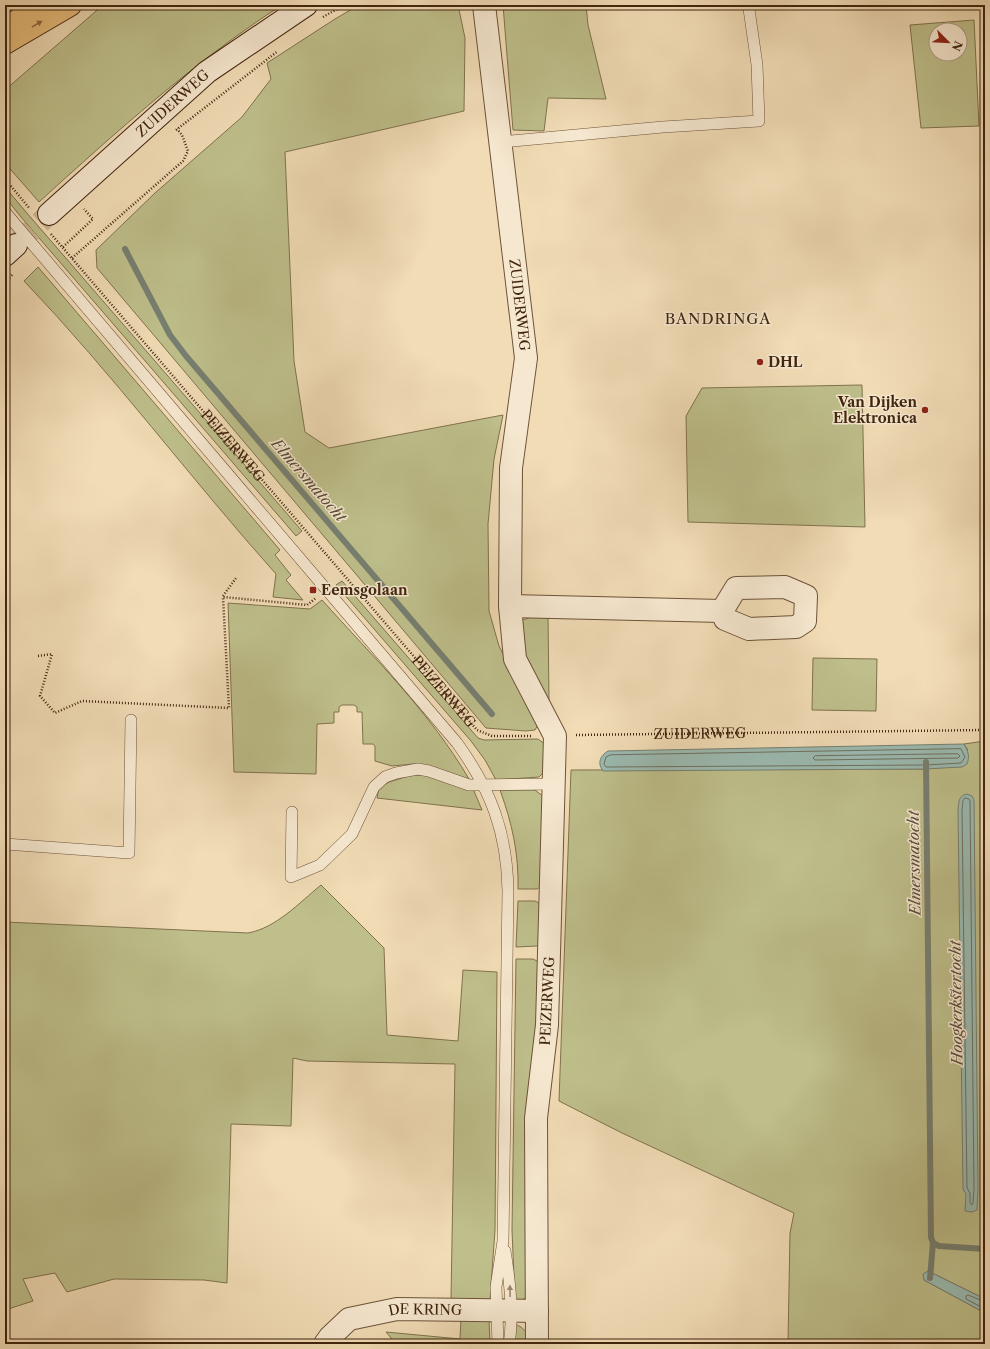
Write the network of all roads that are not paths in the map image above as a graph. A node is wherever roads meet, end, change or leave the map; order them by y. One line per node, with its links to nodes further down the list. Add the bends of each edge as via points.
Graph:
1 (35, 5): 6 (highway)
2 (70, 5): 7 (highway, one-way to 2)
3 (484, 5): 8 (street, ZUIDERWEG)
4 (749, 9): 8 (lane, via 757,65 759,121)
5 (314, 11): 10 (street, ZUIDERWEG, via 207,72)
6 (5, 32)
7 (5, 43)
8 (501, 142): 11 (street, ZUIDERWEG, via 526,358 511,468)
9 (5, 212): 15 (lane, PEIZERWEG, via 456,743)
10 (50, 214)
11 (510, 606): 12 (street); 14 (street, ZUIDERWEG, via 515,659)
12 (722, 611)
13 (131, 720): 18 (lane, via 129,853)
14 (555, 736): 16 (street, PEIZERWEG)
15 (484, 784): 16 (lane); 17 (lane, via 461,783 440,774 418,769 401,771 385,777 374,787 352,834 320,865 291,877); 19 (lane, PEIZERWEG, via 501,828 508,870 503,1241 496,1287)
16 (555, 784): 20 (street, PEIZERWEG, via 547,1025 536,1118)
17 (292, 812)
18 (5, 844)
19 (503, 1311): 20 (street, DE KRING); 21 (street, DE KRING, via 397,1309 349,1319); 22 (lane, PEIZERWEG); 23 (lane, PEIZERWEG)
20 (537, 1311): 24 (street, PEIZERWEG)
21 (325, 1344)
22 (498, 1344)
23 (509, 1344)
24 (537, 1344)

